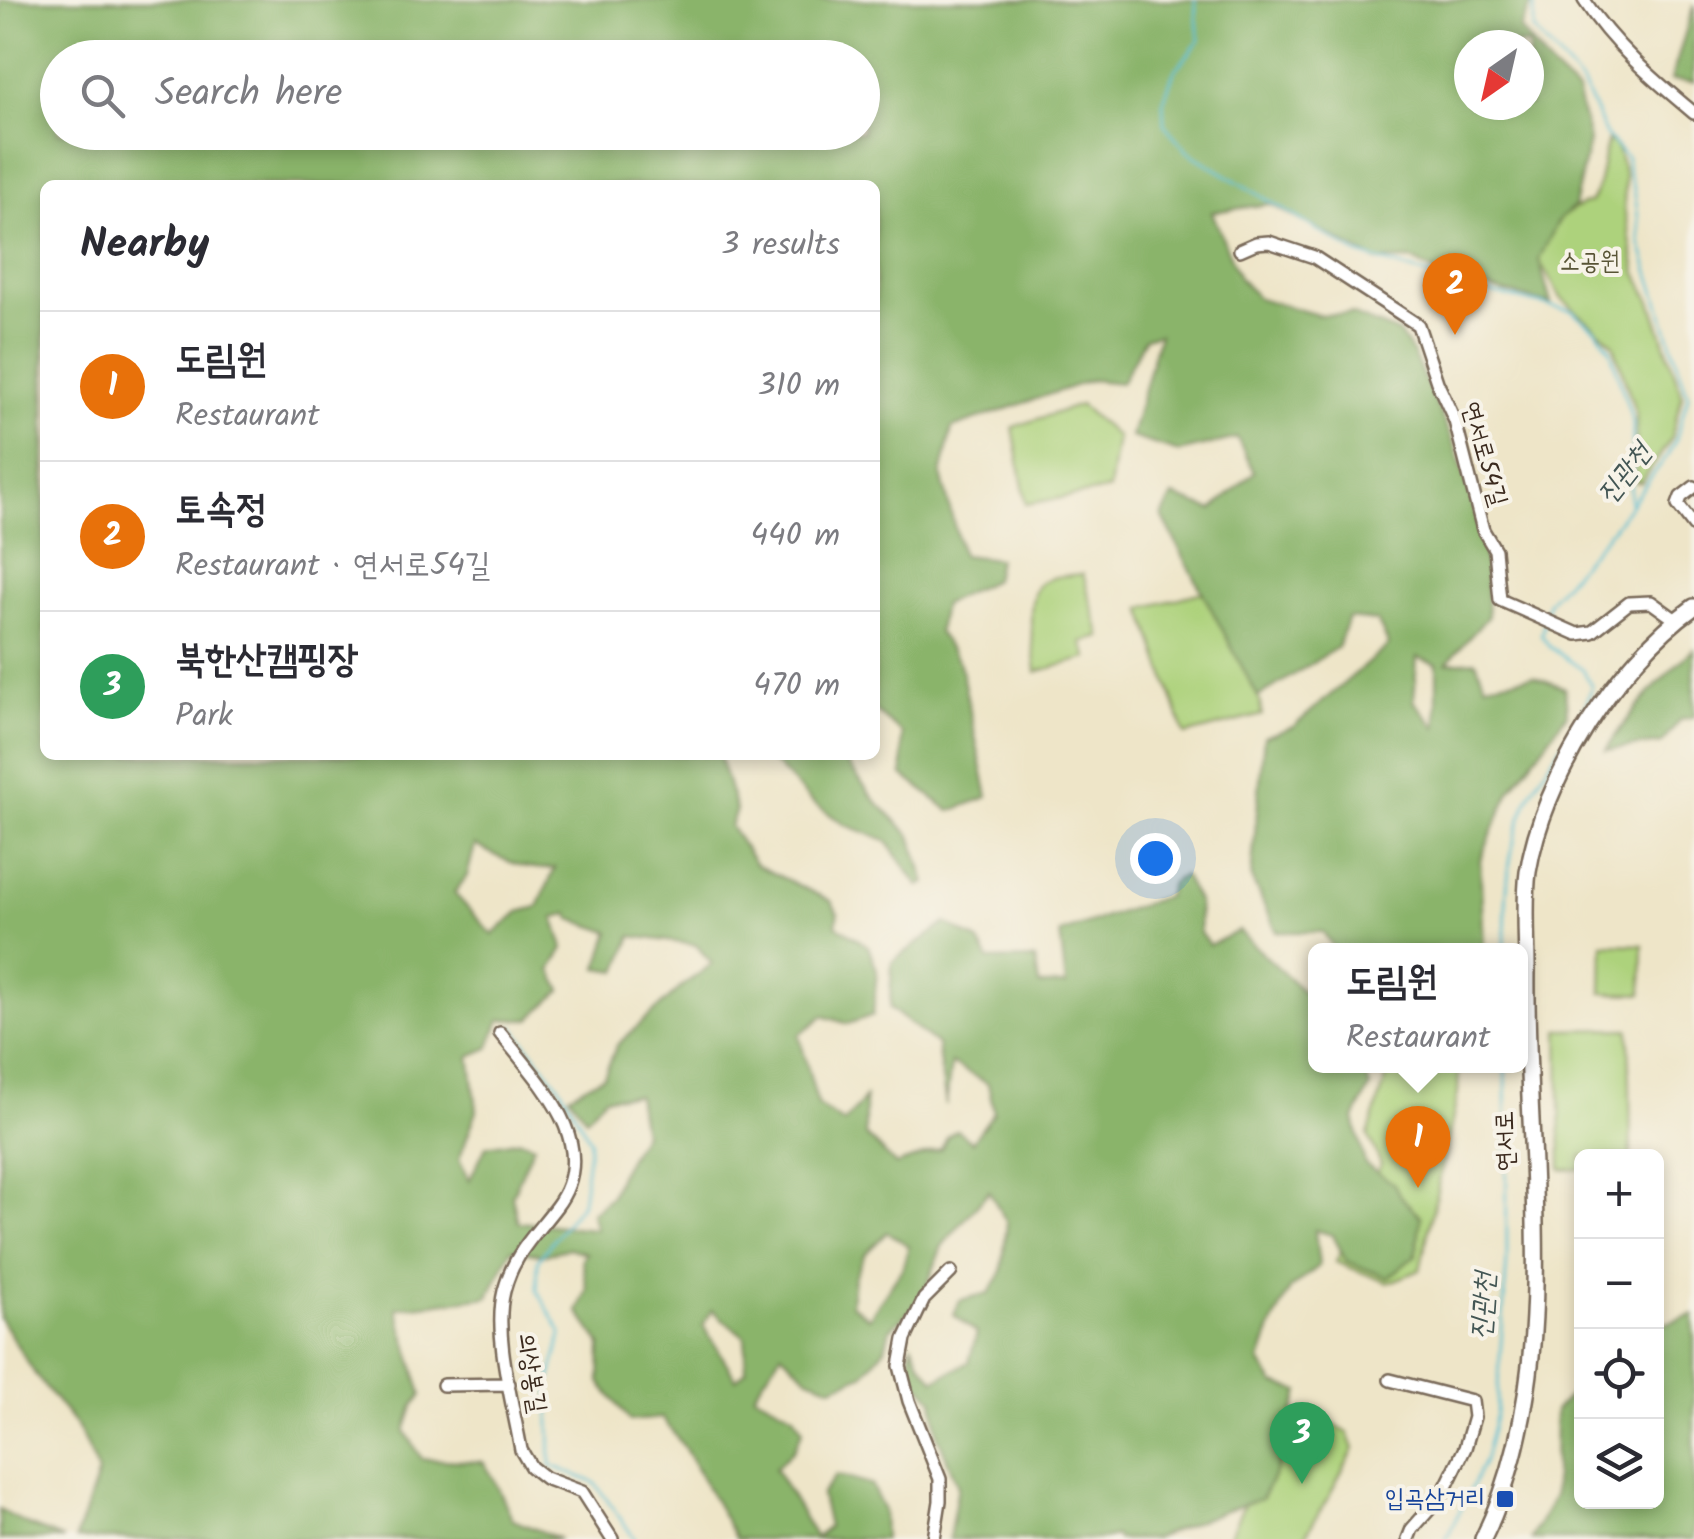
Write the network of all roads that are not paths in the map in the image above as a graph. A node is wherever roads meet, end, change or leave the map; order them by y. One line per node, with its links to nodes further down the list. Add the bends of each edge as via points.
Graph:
1 (1584, 0): 2 (street, via 1618,45)
2 (1694, 114)
3 (1240, 250): 7 (street, 연서로54길, via 1269,242 1314,257 1418,325 1456,421 1483,530 1496,550 1500,600 1577,634 1592,632 1629,603 1651,602)
4 (1694, 487): 5 (street, via 1678,505)
5 (1694, 526)
6 (1694, 608): 7 (main road, 연서로)
7 (1676, 620): 8 (main road, 연서로, via 1606,697 1548,802 1528,872)
8 (1527, 943)
9 (500, 1033): 13 (street, 의상봉길, via 555,1103 571,1145 566,1193 516,1256 505,1287 499,1316)
10 (1528, 1056): 15 (main road, 연서로, via 1532,1352)
11 (951, 1272): 17 (street, via 924,1299 900,1366 940,1479)
12 (1390, 1380): 18 (street, via 1472,1401 1474,1418 1442,1495)
13 (509, 1384): 14 (street); 16 (street, 의상봉길, via 521,1450 532,1467 582,1492)
14 (443, 1385)
15 (1494, 1531): 19 (main road, 연서로)
16 (612, 1539)
17 (934, 1539)
18 (1408, 1539)
19 (1483, 1539)

